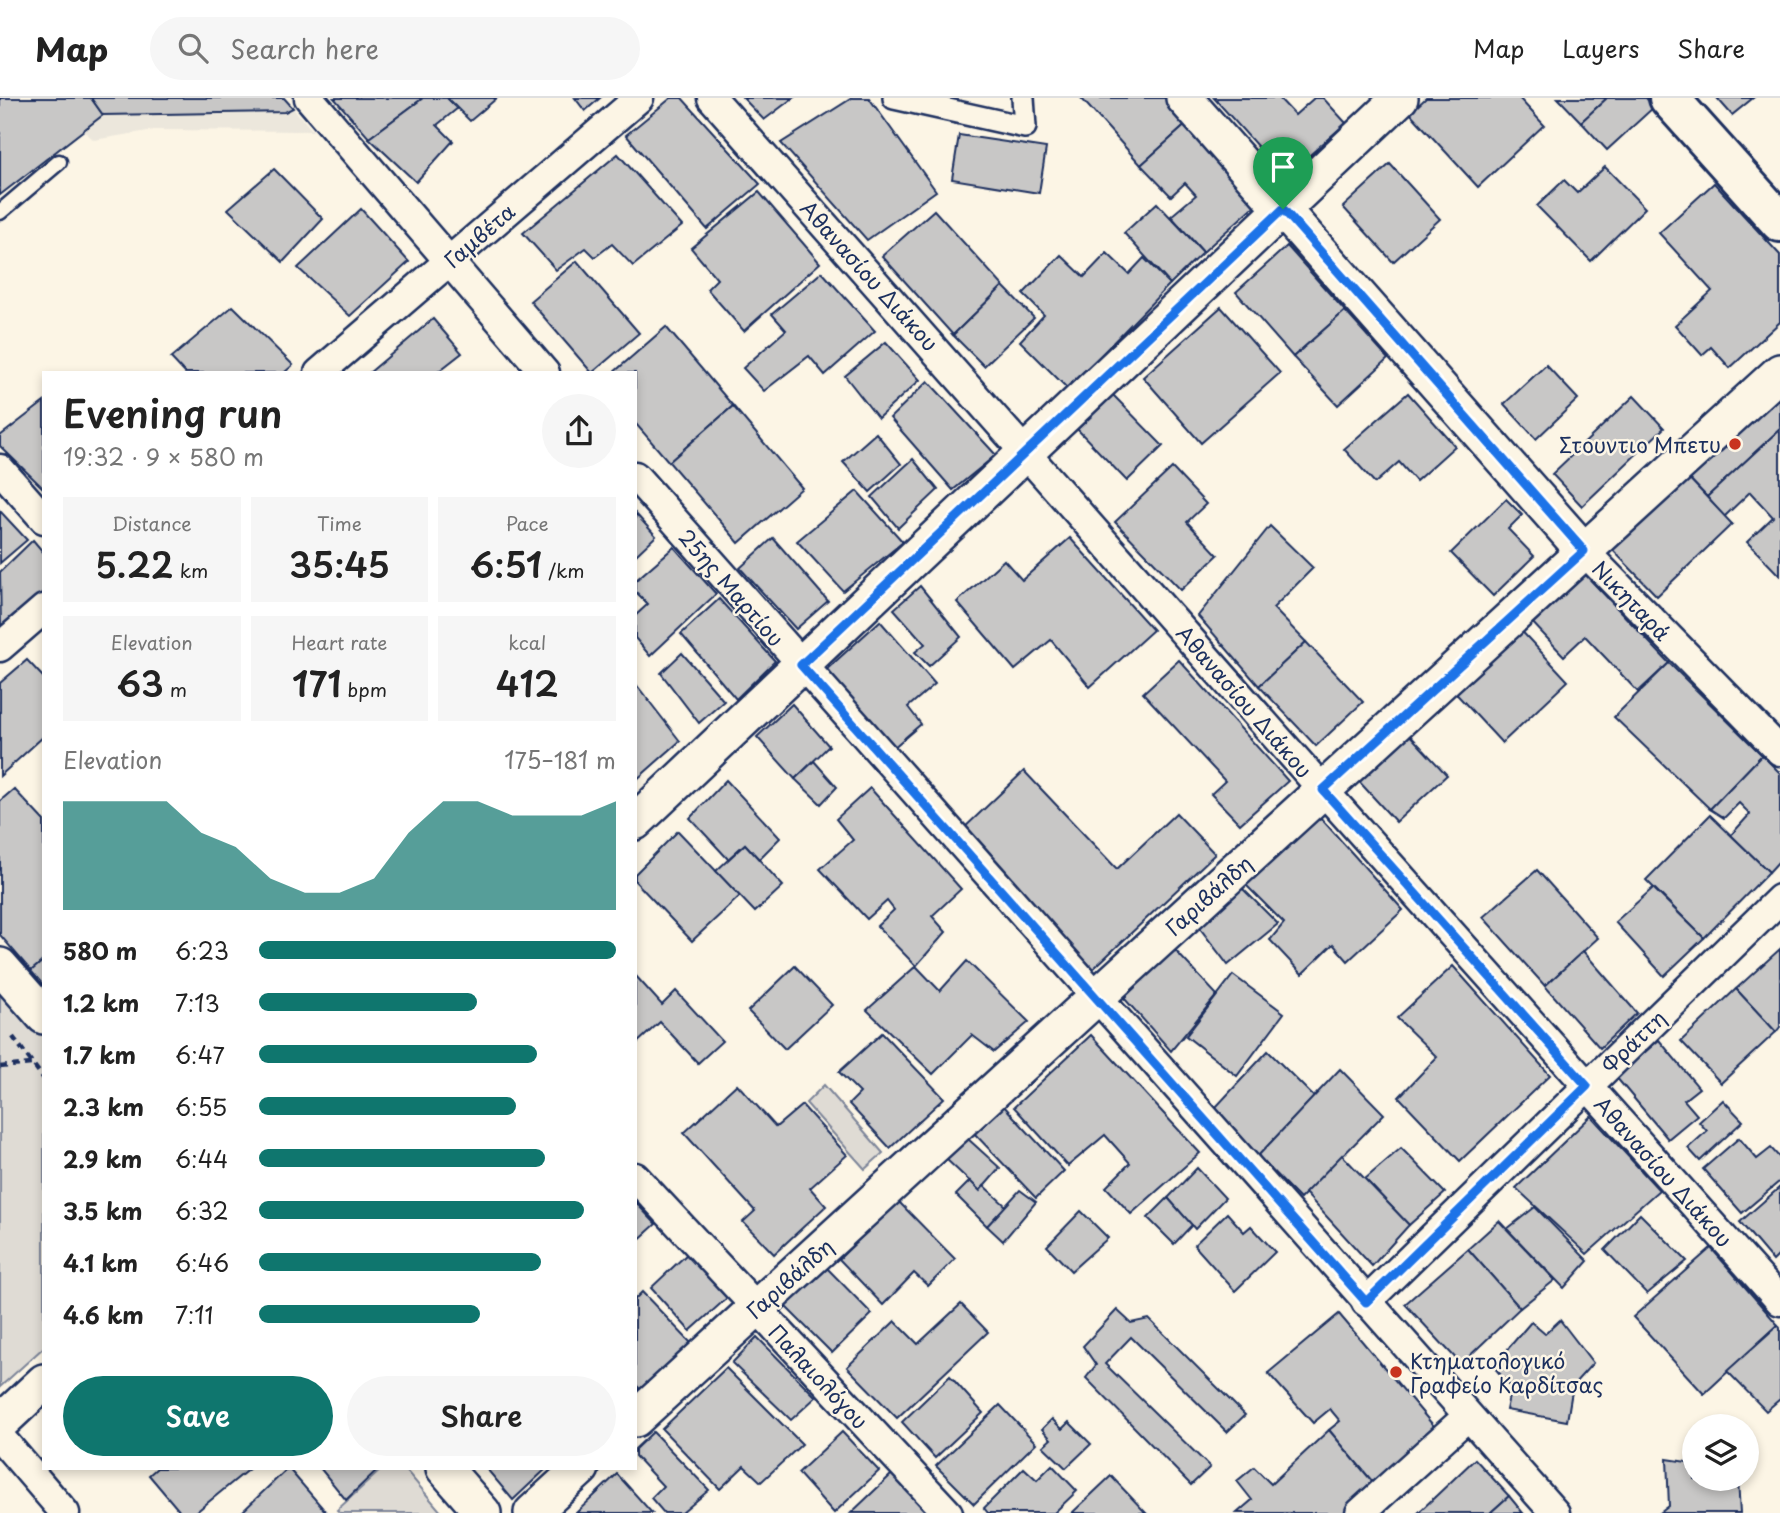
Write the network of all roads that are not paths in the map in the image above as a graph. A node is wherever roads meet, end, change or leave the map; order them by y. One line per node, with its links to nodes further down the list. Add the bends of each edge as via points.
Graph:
1 (309, 98): 13 (street)
2 (639, 98): 13 (street, Γαμβέτα)
3 (712, 98): 17 (street, Αθανασίου Διάκου)
4 (894, 98): 5 (street, via 1025,127)
5 (1023, 98)
6 (1184, 98): 10 (street, Νικηταρά)
7 (1400, 98): 10 (street)
8 (1669, 98): 12 (main road)
9 (59, 162): 11 (lane)
10 (1283, 209): 17 (street); 21 (street, Νικηταρά)
11 (0, 212)
12 (1780, 222)
13 (448, 262): 14 (street, Γαμβέτα); 15 (street)
14 (321, 371)
15 (543, 371)
16 (1780, 372): 21 (street, Γαριβάλδη)
17 (1026, 452): 24 (street); 26 (street, Αθανασίου Διάκου)
18 (0, 469): 20 (street)
19 (637, 478): 24 (street, 25ης Μαρτίου)
20 (42, 517)
21 (1584, 551): 25 (street, Νικηταρά); 26 (street, Γαριβάλδη)
22 (42, 611): 23 (street)
23 (0, 647)
24 (801, 665): 27 (street); 30 (street, 25ης Μαρτίου)
25 (1780, 751)
26 (1323, 790): 30 (street, Γαριβάλδη); 32 (street, Αθανασίου Διάκου)
27 (637, 820)
28 (1780, 899): 32 (street, Φράττη)
29 (0, 966): 31 (street)
30 (1096, 997): 35 (street, 25ης Μαρτίου); 36 (street, Γαριβάλδη)
31 (42, 1014)
32 (1587, 1086): 34 (street, Αθανασίου Διάκου); 35 (street, Φράττη)
33 (637, 1179): 36 (street, Παλαιολόγου)
34 (1777, 1291)
35 (1366, 1302): 38 (street, 25ης Μαρτίου)
36 (756, 1308): 39 (street, Γαριβάλδη); 47 (street, Παλαιολόγου)
37 (42, 1384): 40 (street)
38 (1468, 1416): 48 (street); 49 (street, 25ης Μαρτίου)
39 (637, 1417)
40 (0, 1423)
41 (0, 1437): 44 (street)
42 (446, 1470): 45 (street)
43 (579, 1470): 46 (street)
44 (65, 1513)
45 (483, 1513)
46 (532, 1513)
47 (948, 1513)
48 (1360, 1513)
49 (1555, 1513)

